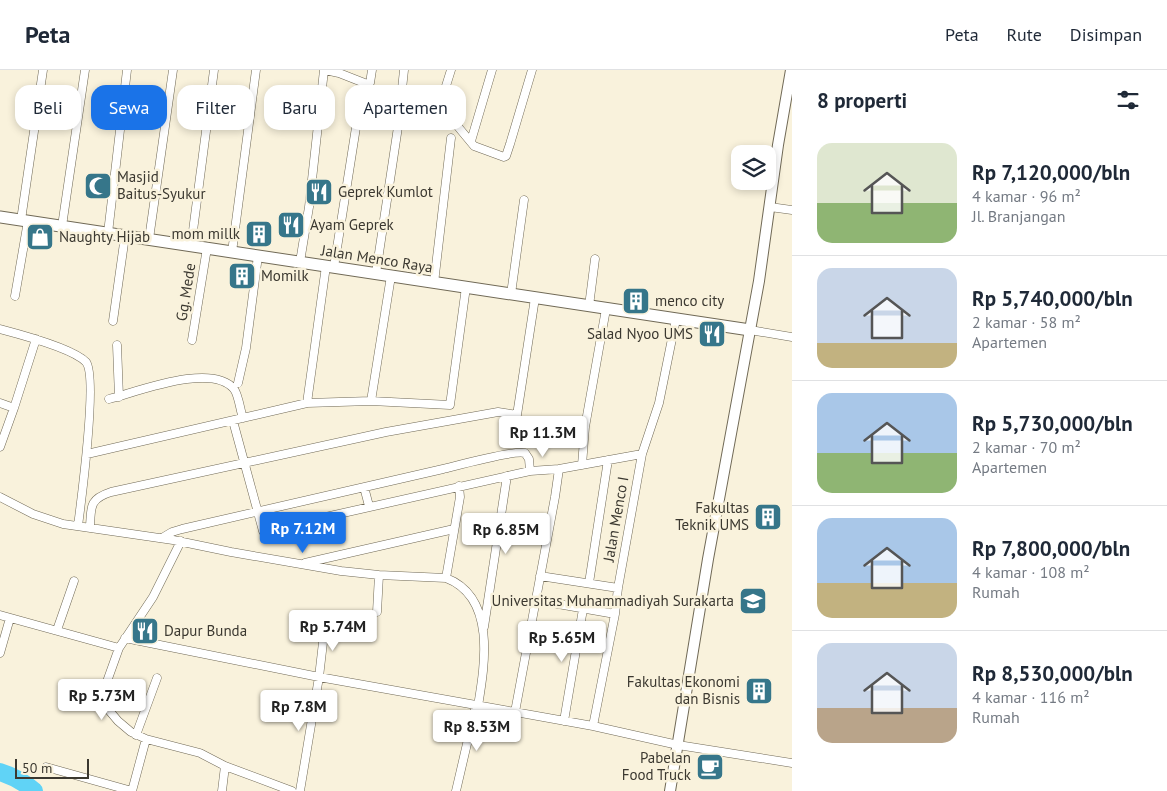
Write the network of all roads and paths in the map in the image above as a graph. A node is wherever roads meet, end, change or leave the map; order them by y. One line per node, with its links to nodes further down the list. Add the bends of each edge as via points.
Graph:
1 (43, 70): 23 (street)
2 (85, 70): 24 (street)
3 (127, 70): 25 (street)
4 (173, 70): 27 (street)
5 (214, 70): 28 (street)
6 (256, 70): 30 (street)
7 (325, 70): 8 (street, via 366,84 370,83); 33 (street)
8 (372, 70)
9 (404, 70): 14 (street)
10 (451, 70): 15 (street)
11 (492, 70): 18 (street)
12 (532, 70): 18 (street, via 506,156 476,148)
13 (791, 70): 20 (street)
14 (402, 85)
15 (446, 85)
16 (461, 130): 18 (street)
17 (451, 138): 37 (street)
18 (471, 142)
19 (524, 200): 39 (street)
20 (770, 207): 21 (street); 47 (street)
21 (792, 210)
22 (0, 217): 23 (main road, Jalan Menco Raya)
23 (24, 221): 24 (main road, Jalan Menco Raya); 40 (street)
24 (62, 226): 25 (main road, Jalan Menco Raya)
25 (108, 233): 26 (main road, Jalan Menco Raya)
26 (125, 236): 27 (main road, Jalan Menco Raya); 45 (street)
27 (149, 240): 28 (main road, Jalan Menco Raya)
28 (191, 246): 29 (main road, Jalan Menco Raya)
29 (207, 248): 30 (main road, Jalan Menco Raya); 50 (street, Gg. Mede)
30 (232, 252): 31 (main road, Jalan Menco Raya)
31 (258, 256): 33 (main road, Jalan Menco Raya); 52 (street, via 246,348)
32 (595, 259): 42 (street)
33 (300, 262): 34 (main road, Jalan Menco Raya)
34 (330, 267): 35 (main road, Jalan Menco Raya); 35 (street, via 361,98 367,93 393,99 401,107); 57 (street)
35 (376, 273): 36 (main road, Jalan Menco Raya)
36 (392, 276): 37 (main road, Jalan Menco Raya); 55 (street)
37 (434, 282): 38 (main road, Jalan Menco Raya)
38 (466, 287): 39 (main road, Jalan Menco Raya); 55 (street, via 450,405)
39 (511, 294): 41 (main road, Jalan Menco Raya)
40 (15, 296)
41 (535, 298): 42 (main road, Jalan Menco Raya); 65 (street, via 517,415 498,412)
42 (589, 306): 43 (main road, Jalan Menco Raya)
43 (606, 309): 44 (main road, Jalan Menco Raya); 66 (street, via 585,427)
44 (676, 319): 47 (main road, Jalan Menco Raya); 63 (street, Jalan Menco I, via 659,403)
45 (113, 321)
46 (0, 330): 49 (street)
47 (750, 330): 48 (street); 107 (street)
48 (792, 337)
49 (36, 339): 58 (street); 62 (street, via 78,356 89,367)
50 (192, 340)
51 (117, 345): 53 (street)
52 (238, 382)
53 (119, 397): 54 (street); 59 (street, via 203,377 226,383 235,391)
54 (109, 399)
55 (371, 401): 57 (street)
56 (0, 403): 58 (street)
57 (307, 403): 59 (street)
58 (14, 408): 61 (street)
59 (242, 418): 60 (street)
60 (233, 421): 62 (street); 65 (street)
61 (0, 447)
62 (87, 454): 75 (street)
63 (642, 454): 64 (street); 86 (street, Jalan Menco I)
64 (608, 460): 66 (street); 85 (street)
65 (244, 463): 74 (street); 76 (street, via 100,496 94,500)
66 (582, 466): 67 (street)
67 (559, 469): 68 (street); 82 (street)
68 (530, 471): 69 (street); 71 (street, via 524,453 514,453)
69 (507, 476): 70 (street); 95 (street)
70 (459, 486): 73 (street); 77 (street)
71 (364, 487): 73 (street); 74 (street)
72 (0, 497): 75 (street, via 38,516)
73 (369, 506): 74 (street, via 263,531)
74 (258, 512): 78 (street, via 182,529)
75 (78, 526): 76 (street)
76 (90, 528): 78 (street)
77 (454, 529): 80 (street); 83 (street)
78 (162, 538): 79 (street)
79 (181, 541): 80 (street); 96 (street, via 159,587)
80 (300, 565): 81 (street)
81 (380, 576): 83 (street); 89 (street)
82 (540, 576): 85 (street); 87 (street)
83 (446, 578): 95 (street, via 461,585 470,595)
84 (74, 581): 94 (street)
85 (589, 583): 86 (street)
86 (618, 588): 90 (street, Jalan Menco I)
87 (535, 600): 88 (street); 102 (street)
88 (582, 608): 90 (street); 103 (street)
89 (377, 612)
90 (614, 614): 104 (street, Jalan Menco I)
91 (0, 615): 92 (street)
92 (10, 618): 94 (street); 98 (street)
93 (325, 625): 99 (street)
94 (57, 630): 97 (street)
95 (483, 631): 101 (street, via 483,672)
96 (125, 638): 97 (street); 99 (street)
97 (119, 648): 105 (street, via 105,687 105,702 114,717)
98 (0, 652)
99 (319, 677): 101 (street); 114 (street)
100 (157, 678): 105 (street)
101 (477, 705): 102 (street); 115 (street)
102 (516, 712): 103 (street)
103 (564, 721): 104 (street)
104 (593, 726): 107 (street)
105 (136, 735): 106 (street)
106 (146, 739): 109 (street, via 200,753); 111 (street)
107 (678, 745): 108 (street); 116 (street)
108 (792, 763)
109 (225, 766): 112 (street); 113 (street)
110 (46, 767): 111 (street)
111 (132, 791)
112 (222, 791)
113 (292, 791)
114 (300, 791)
115 (456, 791)
116 (670, 791)

